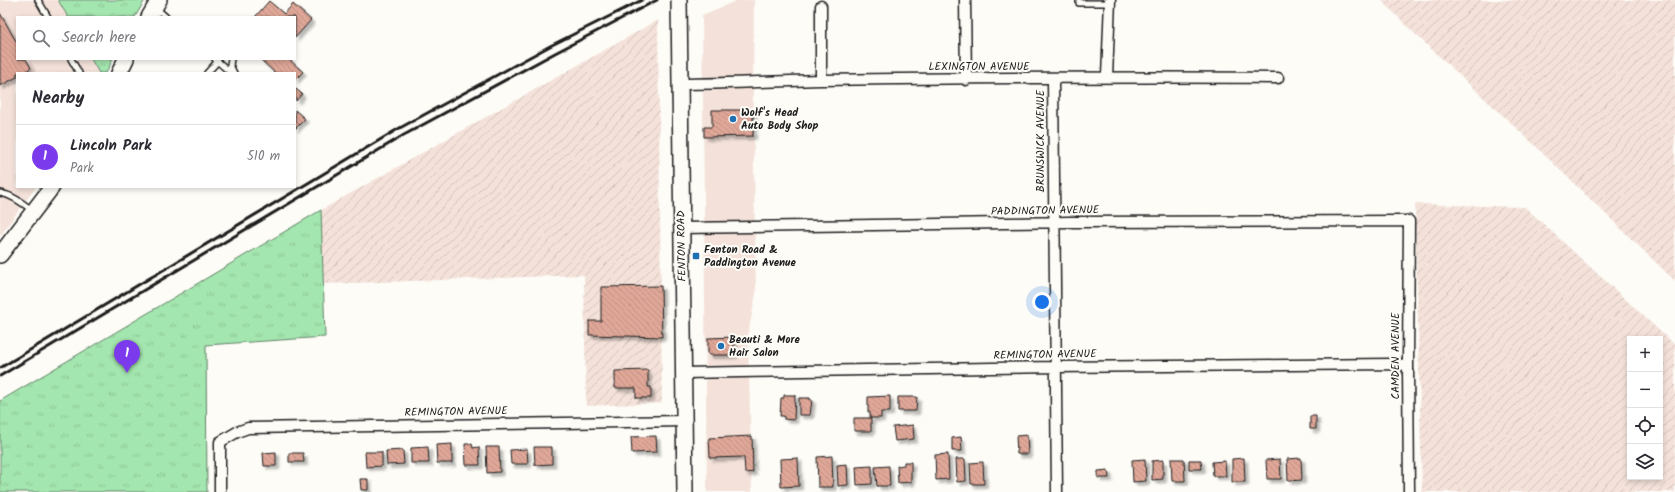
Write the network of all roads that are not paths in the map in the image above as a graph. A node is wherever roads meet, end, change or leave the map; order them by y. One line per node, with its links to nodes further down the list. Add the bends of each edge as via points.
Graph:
1 (38, 0): 7 (lane)
2 (679, 0): 22 (street, FENTON ROAD)
3 (965, 0): 21 (street)
4 (1079, 0): 5 (lane, via 1079,3)
5 (1110, 1): 17 (street)
6 (821, 6): 20 (street)
7 (47, 16)
8 (72, 60): 12 (lane)
9 (126, 60): 13 (street)
10 (216, 60): 14 (lane); 15 (lane)
11 (231, 60): 16 (lane)
12 (78, 72)
13 (120, 72)
14 (208, 72)
15 (232, 72)
16 (233, 72)
17 (1107, 77): 18 (street, LEXINGTON AVENUE); 19 (street, LEXINGTON AVENUE)
18 (1278, 78)
19 (1053, 79): 21 (street, LEXINGTON AVENUE); 27 (street, BRUNSWICK AVENUE)
20 (821, 80): 21 (street, LEXINGTON AVENUE); 22 (street, LEXINGTON AVENUE)
21 (966, 80)
22 (680, 84): 28 (street, FENTON ROAD)
23 (51, 188): 25 (street)
24 (0, 193): 25 (lane, via 7,194)
25 (35, 211): 29 (street)
26 (1409, 221): 27 (street, PADDINGTON AVENUE); 30 (street, CAMDEN AVENUE)
27 (1053, 222): 28 (street, PADDINGTON AVENUE); 31 (street, BRUNSWICK AVENUE)
28 (682, 228): 32 (street, FENTON ROAD)
29 (0, 255)
30 (1408, 365): 31 (street, REMINGTON AVENUE); 37 (street, CAMDEN AVENUE)
31 (1055, 367): 32 (street, REMINGTON AVENUE); 36 (street, BRUNSWICK AVENUE)
32 (683, 373): 33 (street, FENTON ROAD)
33 (684, 421): 34 (street, REMINGTON AVENUE, via 248,428 220,442); 35 (street, FENTON ROAD)
34 (220, 492)
35 (685, 492)
36 (1057, 492)
37 (1409, 492)

